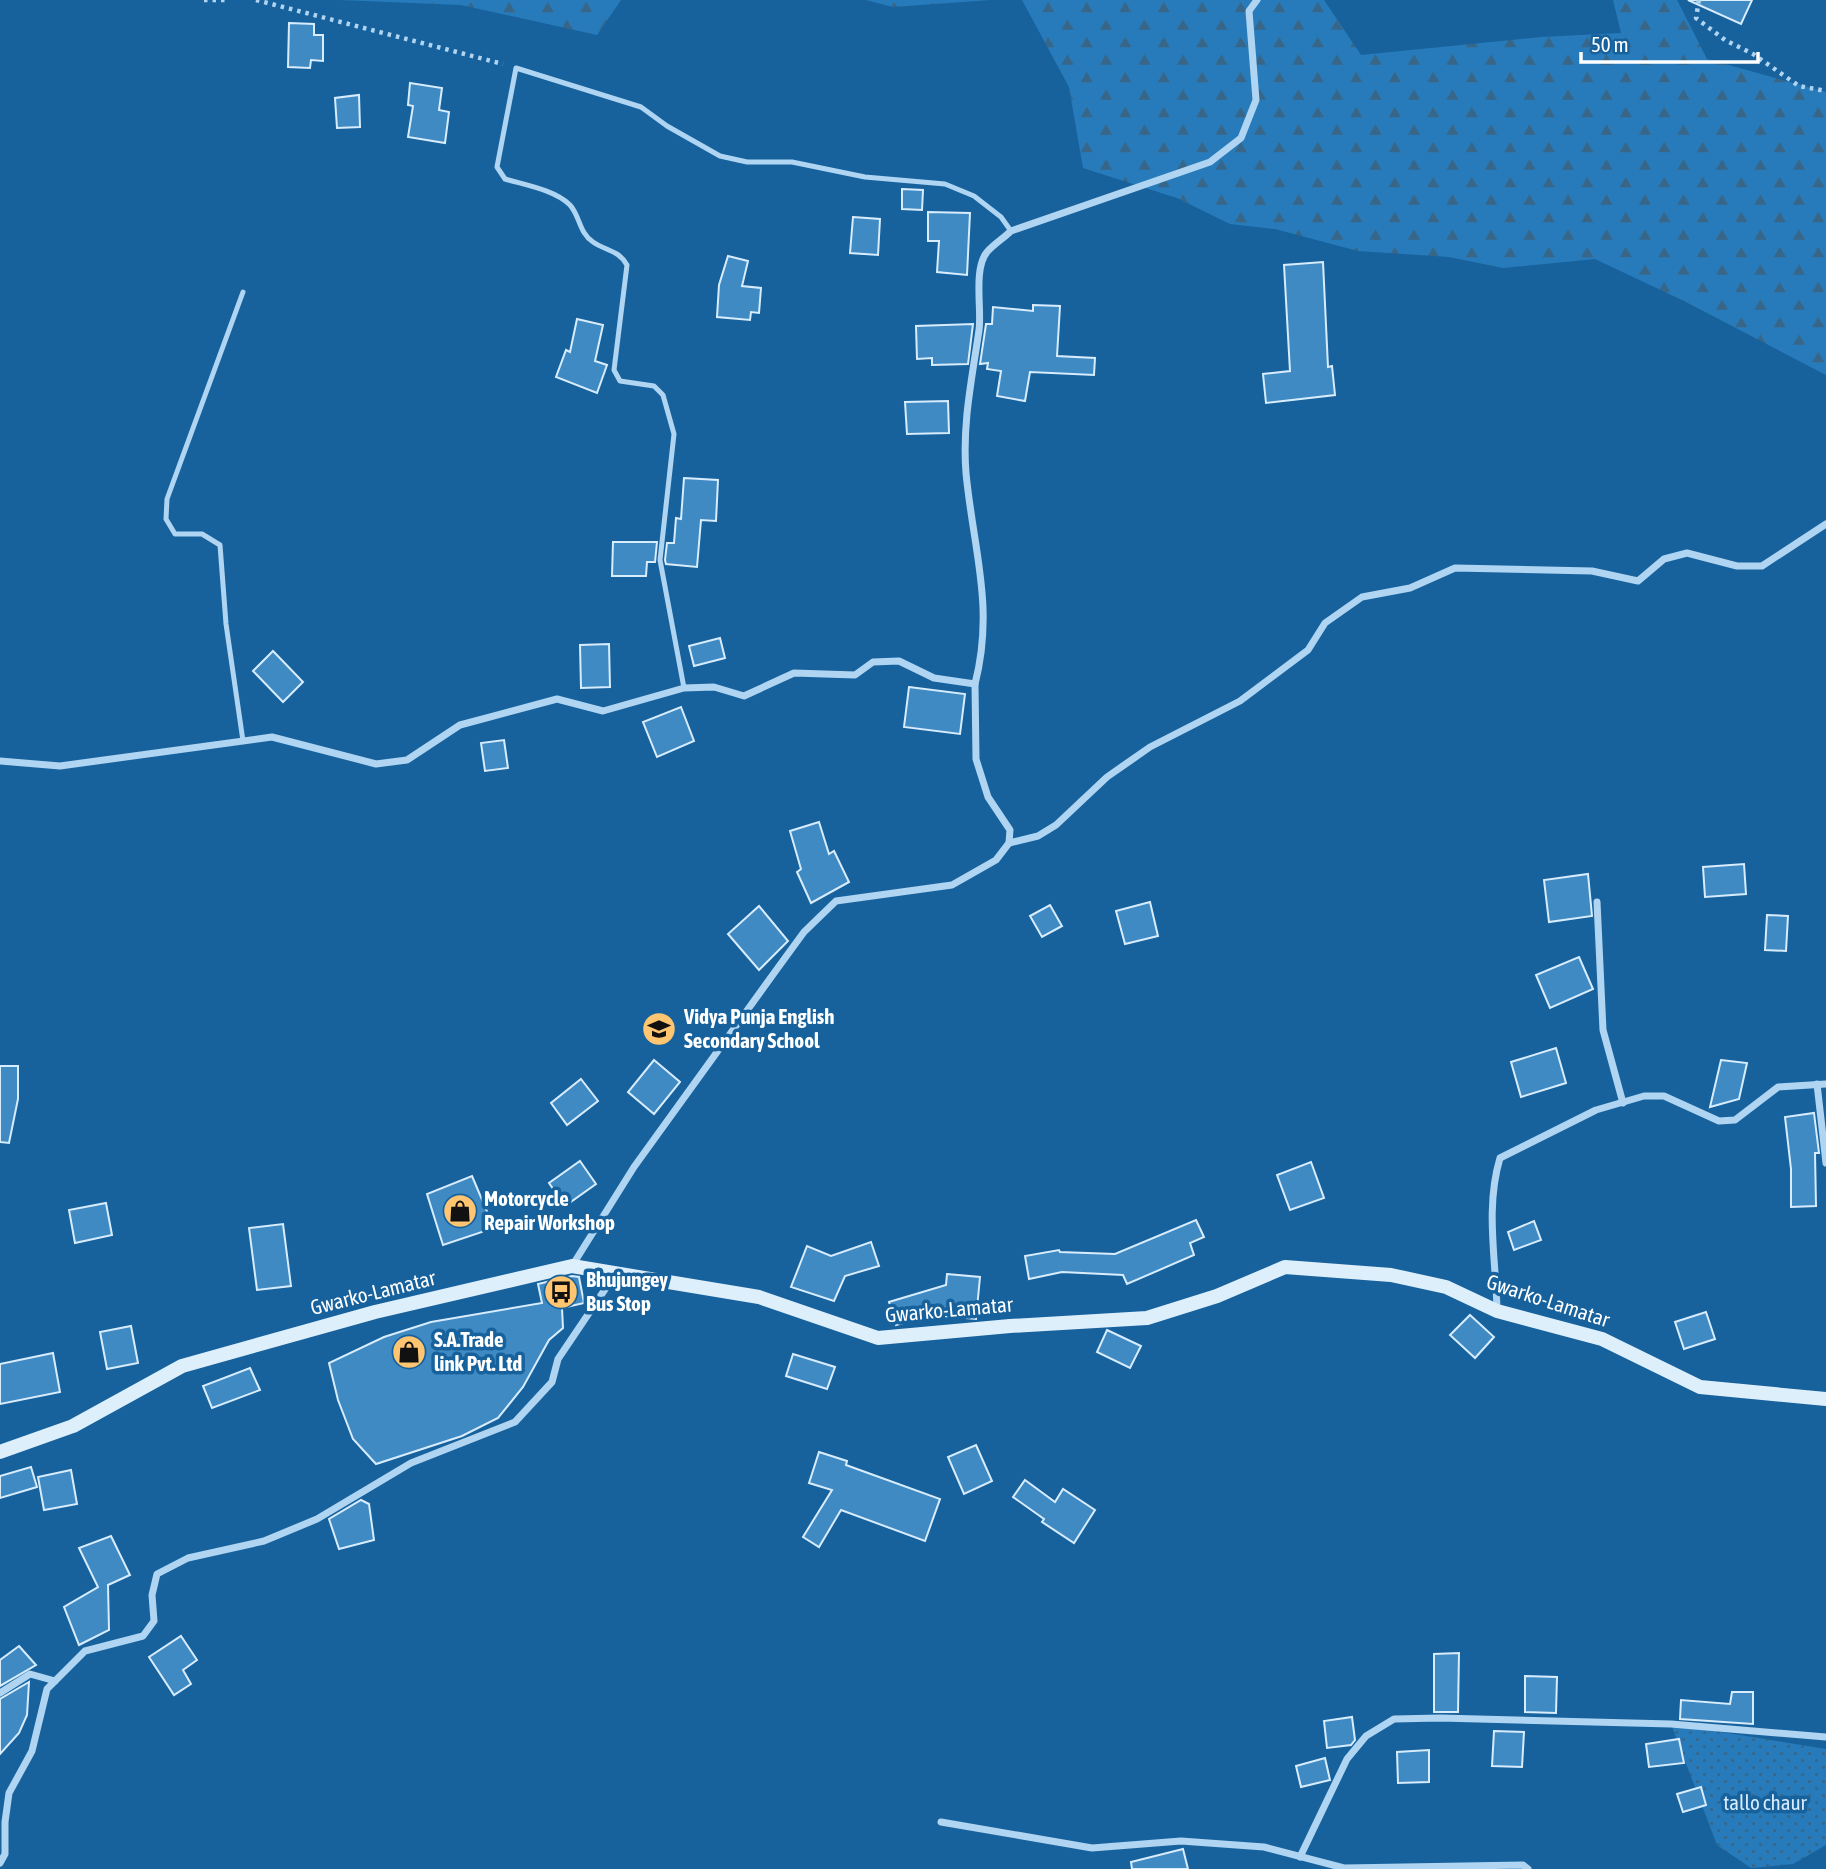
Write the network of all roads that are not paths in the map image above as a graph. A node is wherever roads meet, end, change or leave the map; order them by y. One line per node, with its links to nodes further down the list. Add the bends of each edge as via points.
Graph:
1 (1257, 0): 2 (street, via 1250,11 1256,100 1241,138 1210,162)
2 (1011, 231): 5 (street, via 985,254 979,286 980,327 966,403 966,472 985,625); 6 (lane, via 974,196 945,184 720,156 641,107 516,68 497,167 505,179 557,196 572,207 591,241 622,255 627,265 614,370 620,381 654,386 663,395 674,434 660,560)
3 (243, 292): 7 (lane, via 167,499 166,519 175,534 202,534 220,545)
4 (1826, 524): 9 (street, via 1762,566 1737,566 1686,553 1664,559 1638,581 1592,571 1455,568 1410,588 1362,597 1325,623 1308,650 1240,701 1150,747 1107,777 1056,825 1038,836)
5 (975, 684): 6 (street, via 934,678 899,661 873,662 855,676 794,673 744,696 713,687); 9 (street, via 976,759 988,797 1010,830)
6 (684, 688): 7 (street, via 603,711 557,699 460,725 407,760 376,764 272,737)
7 (243, 741): 8 (street, via 60,766)
8 (0, 761)
9 (1009, 843): 14 (street, via 996,860 952,885 835,901 804,932 634,1167)
10 (1597, 902): 12 (street, via 1603,1031)
11 (1822, 1084): 12 (street, via 1778,1087 1735,1120 1719,1121 1664,1096); 13 (street)
12 (1623, 1103): 16 (street, via 1596,1110 1500,1158 1491,1205)
13 (1826, 1163)
14 (572, 1266): 15 (main road, Gwarko-Lamatar); 18 (main road, Gwarko-Lamatar, via 375,1312 182,1366 73,1426)
15 (617, 1272): 16 (main road, Gwarko-Lamatar, via 759,1297 878,1338 1147,1318 1217,1296 1284,1267 1391,1275 1446,1287); 19 (street, via 558,1359 552,1382 515,1422 411,1463 317,1519 264,1541 188,1558 157,1574 152,1595 154,1621 143,1636 89,1649)
16 (1497, 1311): 17 (main road, Gwarko-Lamatar, via 1602,1339 1700,1387)
17 (1826, 1399)
18 (0, 1452)
19 (55, 1681): 20 (street, via 30,1674); 24 (street, via 47,1689 32,1751 9,1793 5,1854)
20 (0, 1693)
21 (1826, 1737): 23 (street, via 1671,1724 1394,1719 1366,1736 1347,1759)
22 (941, 1822): 23 (street, via 1092,1847 1181,1841 1264,1847)
23 (1300, 1857): 25 (street, via 1344,1868 1523,1865)
24 (0, 1863)
25 (1528, 1869)

